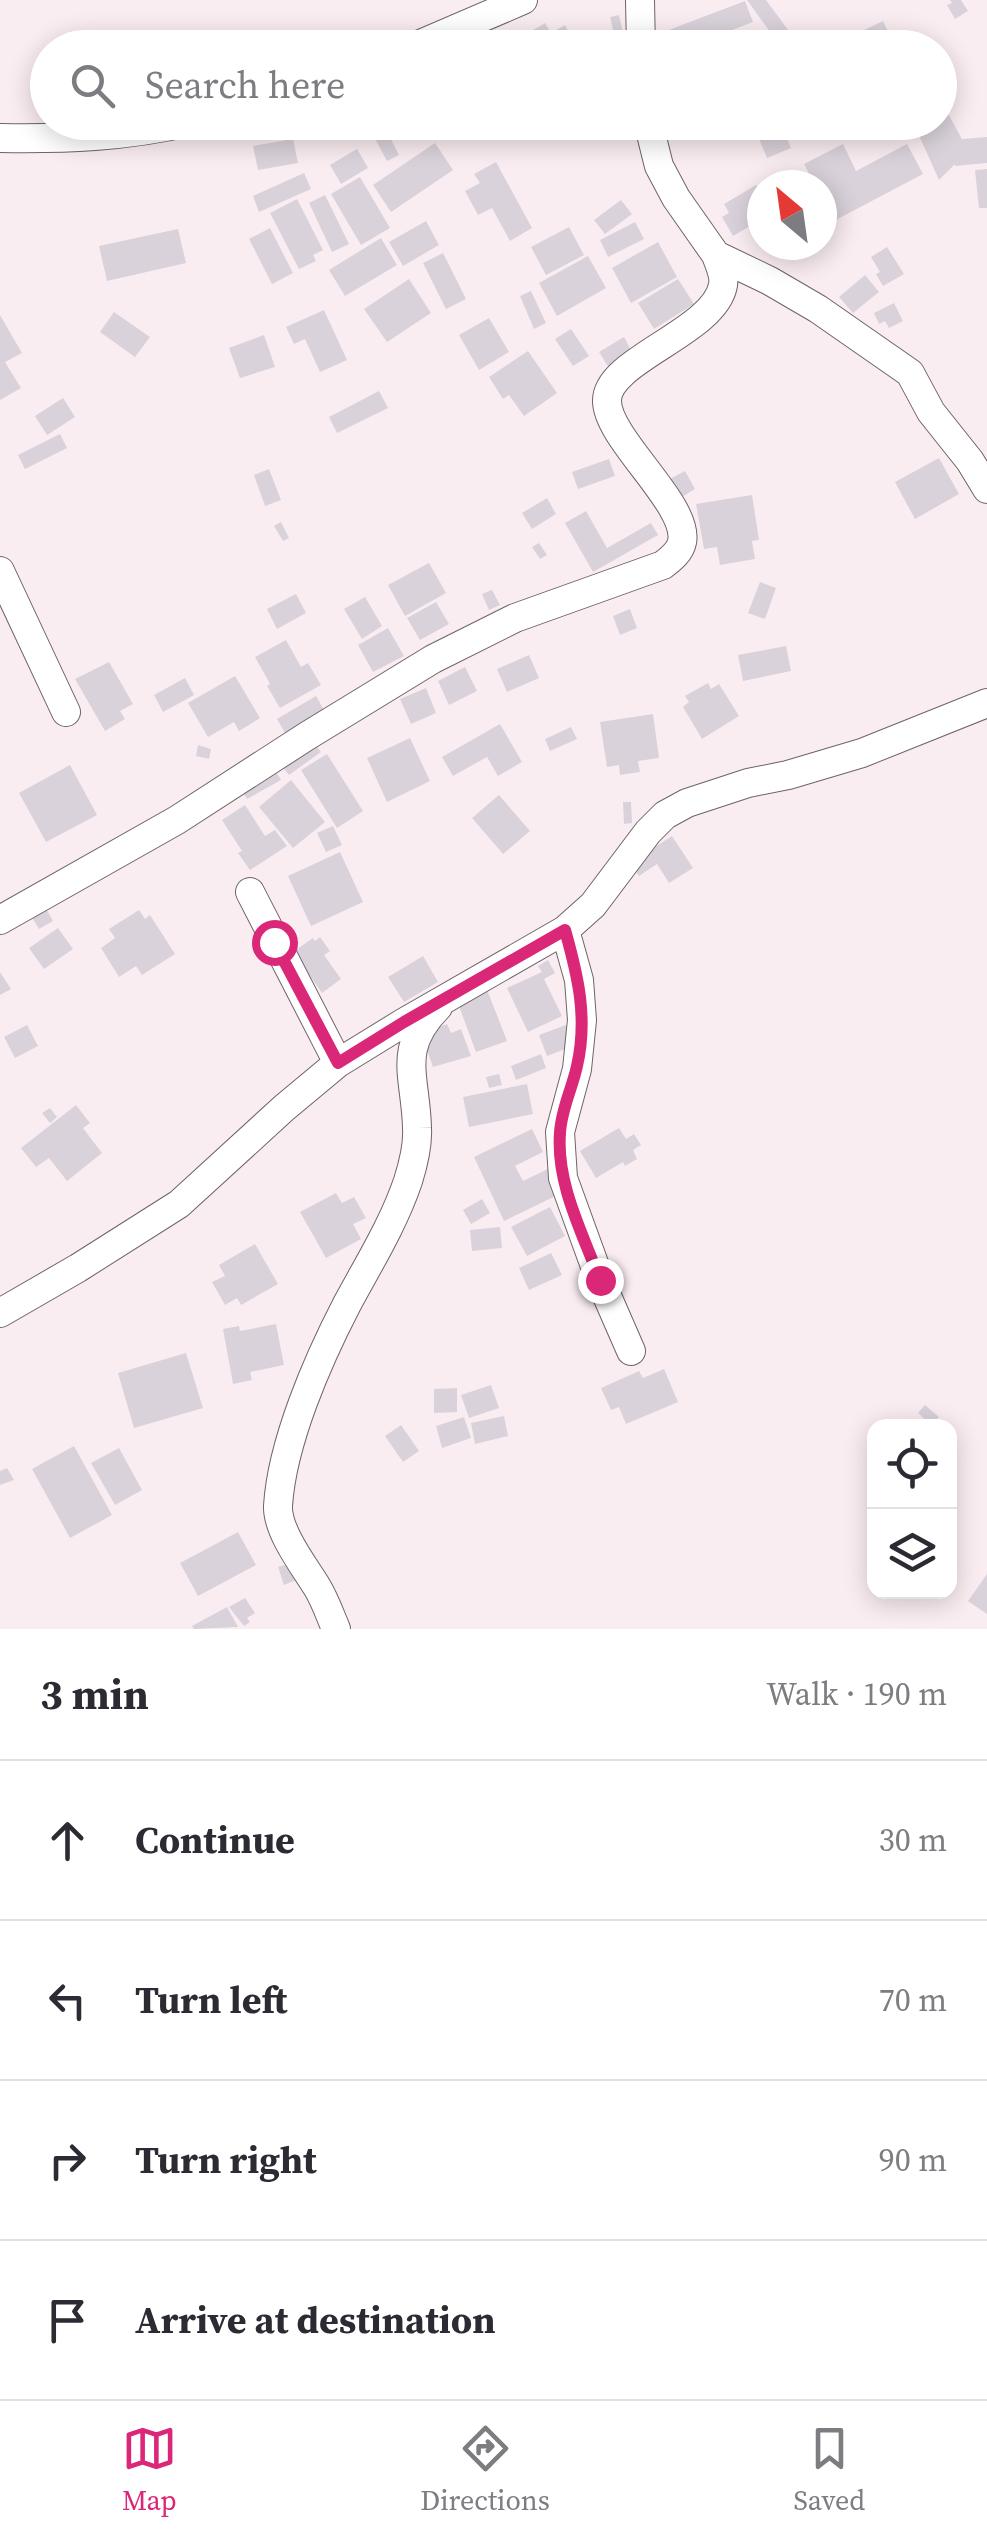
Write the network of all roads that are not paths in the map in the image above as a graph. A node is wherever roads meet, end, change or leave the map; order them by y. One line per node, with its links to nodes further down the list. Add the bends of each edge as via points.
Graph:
1 (523, 0): 3 (street)
2 (640, 0): 4 (street)
3 (453, 30)
4 (640, 30)
5 (0, 138): 6 (street)
6 (30, 138)
7 (652, 140): 8 (street, via 667,182)
8 (716, 255): 9 (street, via 818,309 910,372 930,412); 14 (street, via 723,275 716,299 683,332 614,379 606,395 618,430 670,503 683,541 676,554 663,566 515,618 448,651 177,820)
9 (987, 489)
10 (0, 570): 12 (street)
11 (987, 703): 15 (street, via 862,753 748,783 665,814 594,905)
12 (66, 712)
13 (250, 892): 17 (street)
14 (0, 920)
15 (565, 930): 16 (street); 19 (street, via 582,1020 560,1132 562,1178)
16 (450, 996): 17 (street); 20 (street, via 414,1042 418,1132 409,1178 310,1386 285,1460 278,1510)
17 (338, 1063): 18 (street, via 180,1204)
18 (0, 1313)
19 (631, 1351)
20 (336, 1629)

